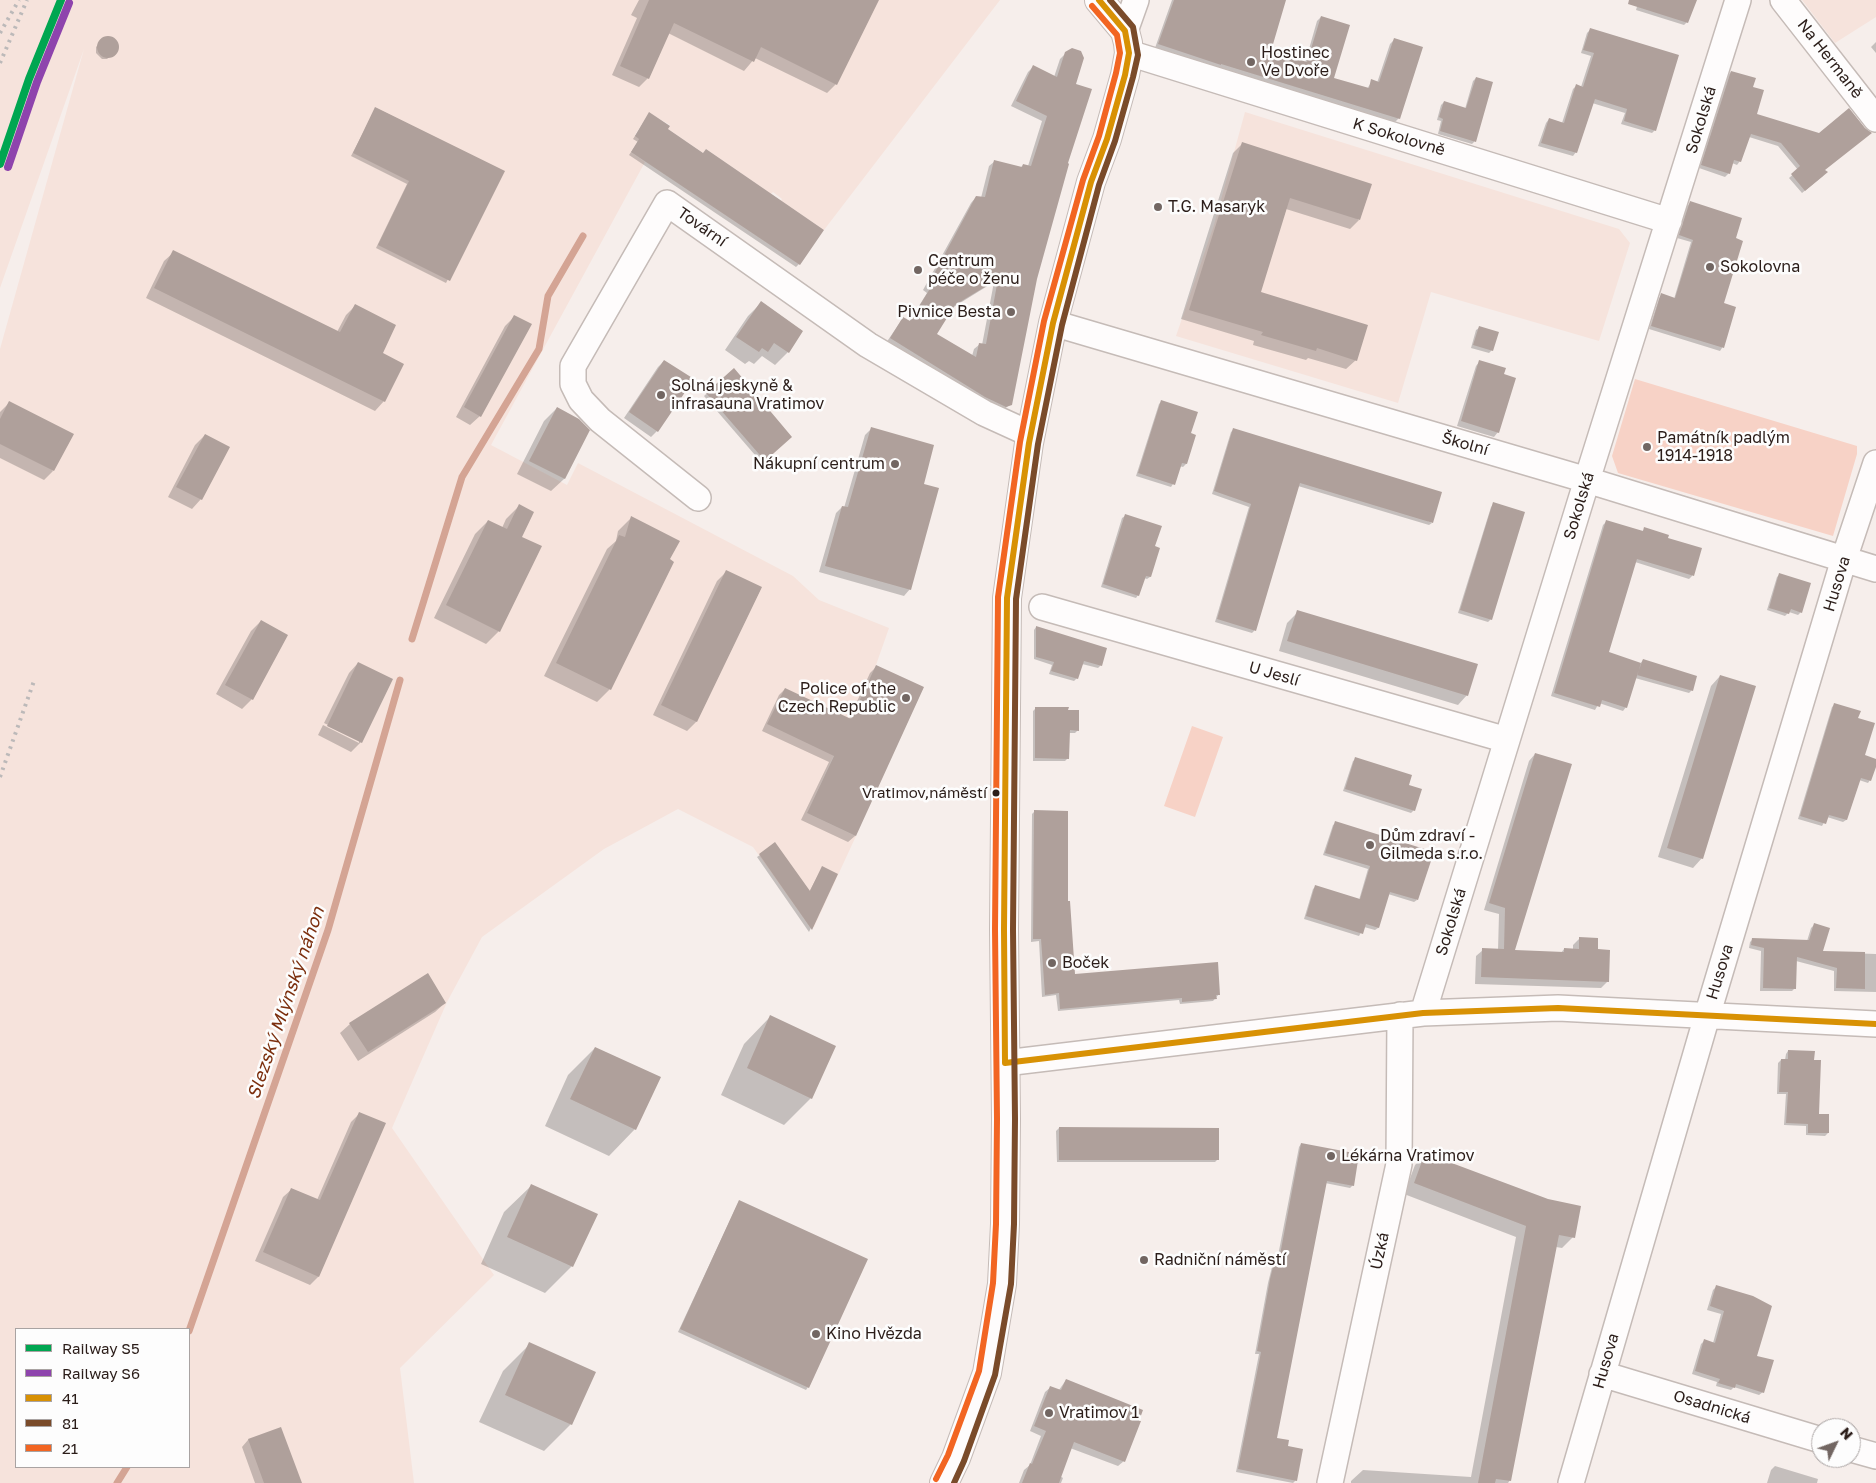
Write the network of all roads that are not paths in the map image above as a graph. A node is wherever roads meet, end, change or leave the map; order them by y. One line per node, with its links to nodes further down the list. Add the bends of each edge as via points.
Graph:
1 (1099, 0): 5 (main road)
2 (1136, 0): 5 (street)
3 (1738, 0): 7 (street, Sokolská)
4 (1783, 0): 6 (street, Na Hermaně)
5 (1127, 42): 7 (street, K Sokolovně); 8 (main road, via 1125,76 1091,182)
6 (1876, 119)
7 (1669, 221): 11 (street, Sokolská)
8 (1053, 323): 9 (main road); 11 (street, Školní)
9 (1030, 434): 12 (street, Tovární, via 984,413 868,345 668,203 573,366 572,384 581,400 600,420); 20 (main road, via 1007,598)
10 (1876, 463): 13 (street, Husova)
11 (1587, 480): 13 (street, Školní); 16 (street, Sokolská)
12 (698, 498)
13 (1844, 559): 14 (street, Školní); 18 (street, Husova)
14 (1876, 569)
15 (1042, 607): 16 (street, U Jeslí)
16 (1507, 740): 17 (street, Sokolská)
17 (1411, 1014): 18 (street, via 1558,1008); 20 (street); 26 (street, Úzká, via 1399,1164)
18 (1707, 1016): 19 (street); 21 (street, Husova)
19 (1876, 1024)
20 (1005, 1063): 25 (main road, via 1002,1284 987,1373)
21 (1602, 1374): 22 (street, Osadnická); 27 (street, Husova)
22 (1811, 1437)
23 (1861, 1452): 24 (street)
24 (1876, 1456)
25 (944, 1483)
26 (1330, 1483)
27 (1571, 1483)

